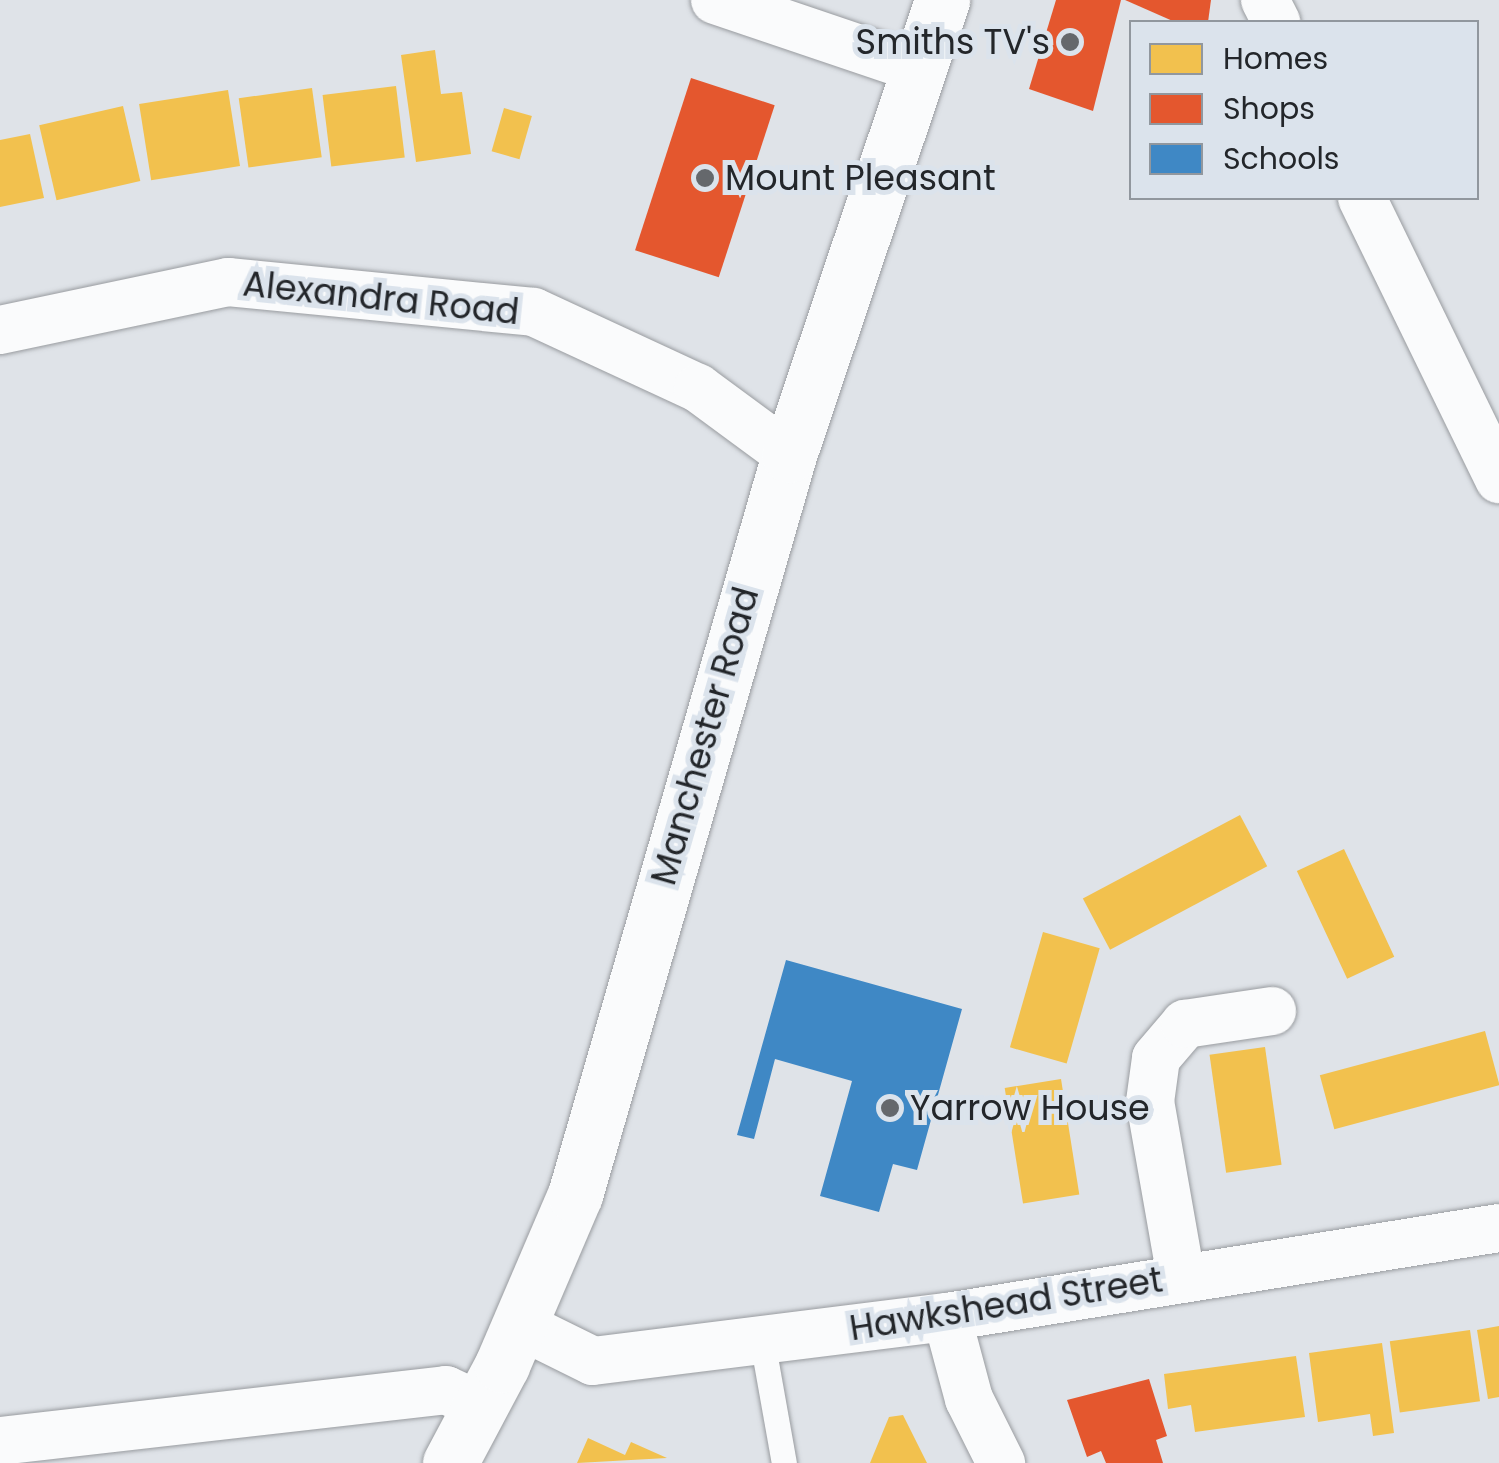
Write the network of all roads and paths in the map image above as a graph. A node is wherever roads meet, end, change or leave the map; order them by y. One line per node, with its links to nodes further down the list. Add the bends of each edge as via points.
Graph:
1 (715, 0): 3 (street)
2 (942, 0): 3 (main road, Manchester Road)
3 (918, 69): 6 (main road, Manchester Road)
4 (1363, 200): 7 (street)
5 (0, 330): 6 (street, Alexandra Road, via 228,282 534,312 698,388)
6 (789, 455): 12 (main road, Manchester Road, via 575,1194)
7 (1499, 479)
8 (1272, 1011): 10 (street, via 1185,1024 1156,1058 1150,1102)
9 (1499, 1228): 10 (street, Hawkshead Street)
10 (1181, 1276): 11 (street, Hawkshead Street)
11 (946, 1317): 13 (street, Hawkshead Street); 18 (street, via 969,1399)
12 (520, 1324): 13 (street, Hawkshead Street, via 593,1361); 14 (main road, Manchester Road)
13 (762, 1340): 17 (lane)
14 (482, 1407): 15 (street, via 446,1390); 16 (main road, Manchester Road)
15 (0, 1441)
16 (450, 1463)
17 (784, 1463)
18 (1001, 1463)

